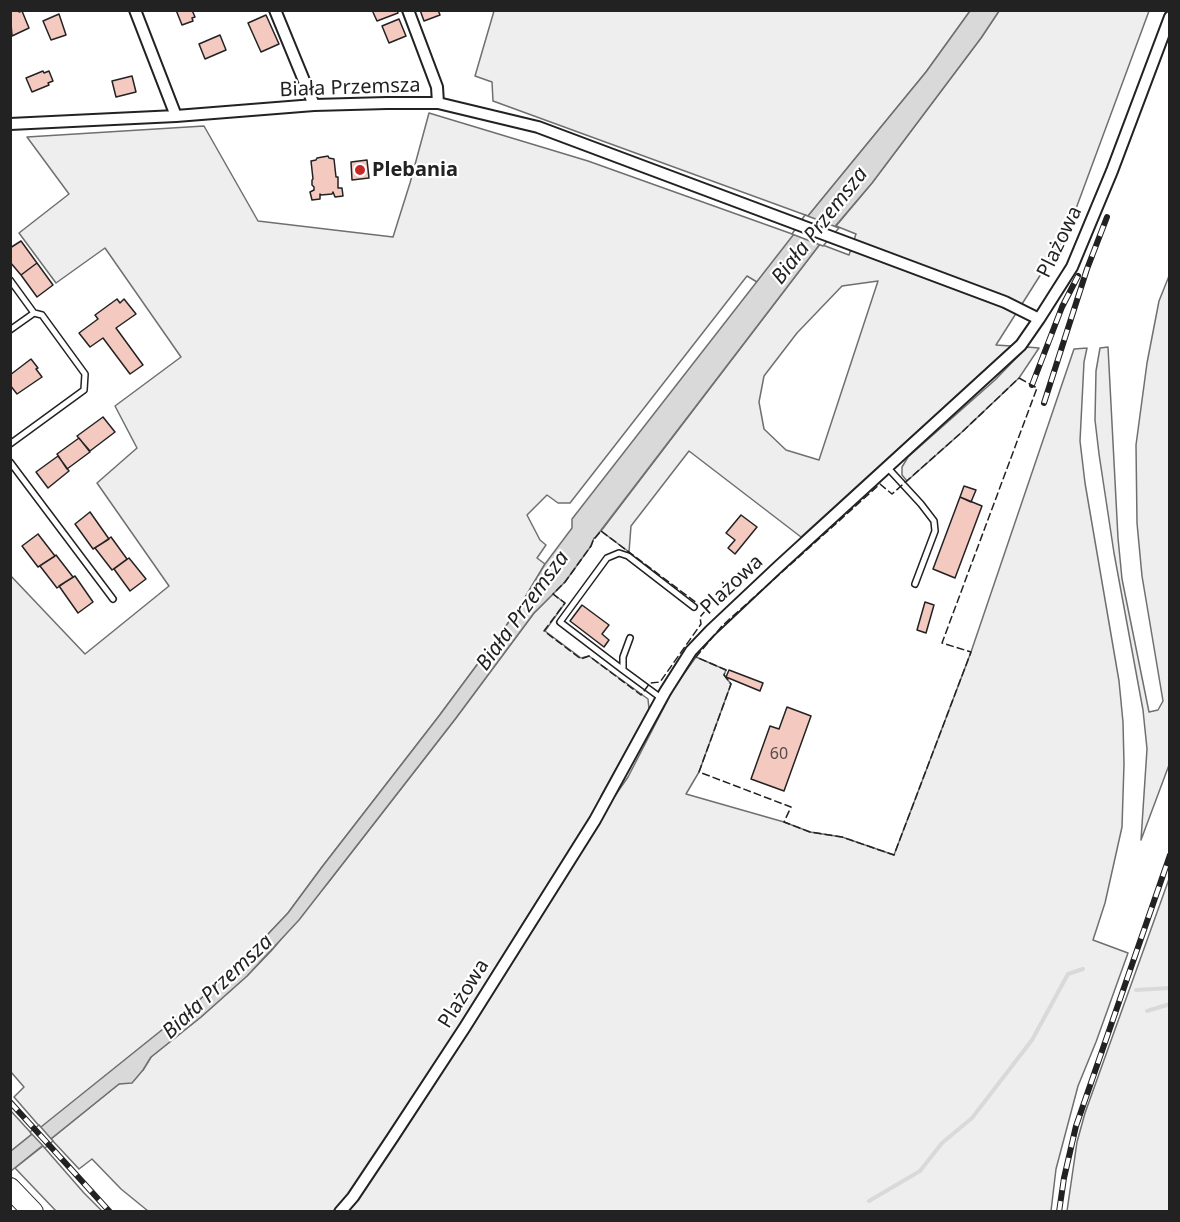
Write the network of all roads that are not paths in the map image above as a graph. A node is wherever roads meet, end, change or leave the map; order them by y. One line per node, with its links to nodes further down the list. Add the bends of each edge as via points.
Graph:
1 (135, 10): 7 (street)
2 (274, 10): 6 (street)
3 (408, 10): 5 (street, via 437,87)
4 (1170, 17): 11 (street, Plażowa, via 1072,267)
5 (438, 103): 6 (street, Biała Przemsza); 11 (street, Biała Przemsza, via 538,127)
6 (314, 105): 7 (street, Biała Przemsza)
7 (176, 117): 8 (street, Biała Przemsza)
8 (10, 124)
9 (10, 280): 10 (lane)
10 (34, 313): 12 (lane); 13 (lane, via 42,315 86,374 84,390)
11 (1039, 319): 15 (street, Plażowa, via 1021,345)
12 (10, 330)
13 (10, 444)
14 (10, 462): 17 (lane)
15 (887, 467): 16 (lane, via 934,521 935,531); 21 (street, Plażowa, via 710,631 691,651)
16 (915, 584)
17 (113, 599)
18 (694, 607): 20 (lane, via 628,556 619,553 607,558 560,622)
19 (630, 638): 20 (lane)
20 (623, 670): 21 (lane)
21 (661, 698): 24 (street, Plażowa, via 595,820 400,1127)
22 (10, 1188): 23 (highway)
23 (33, 1212)
24 (340, 1212)

